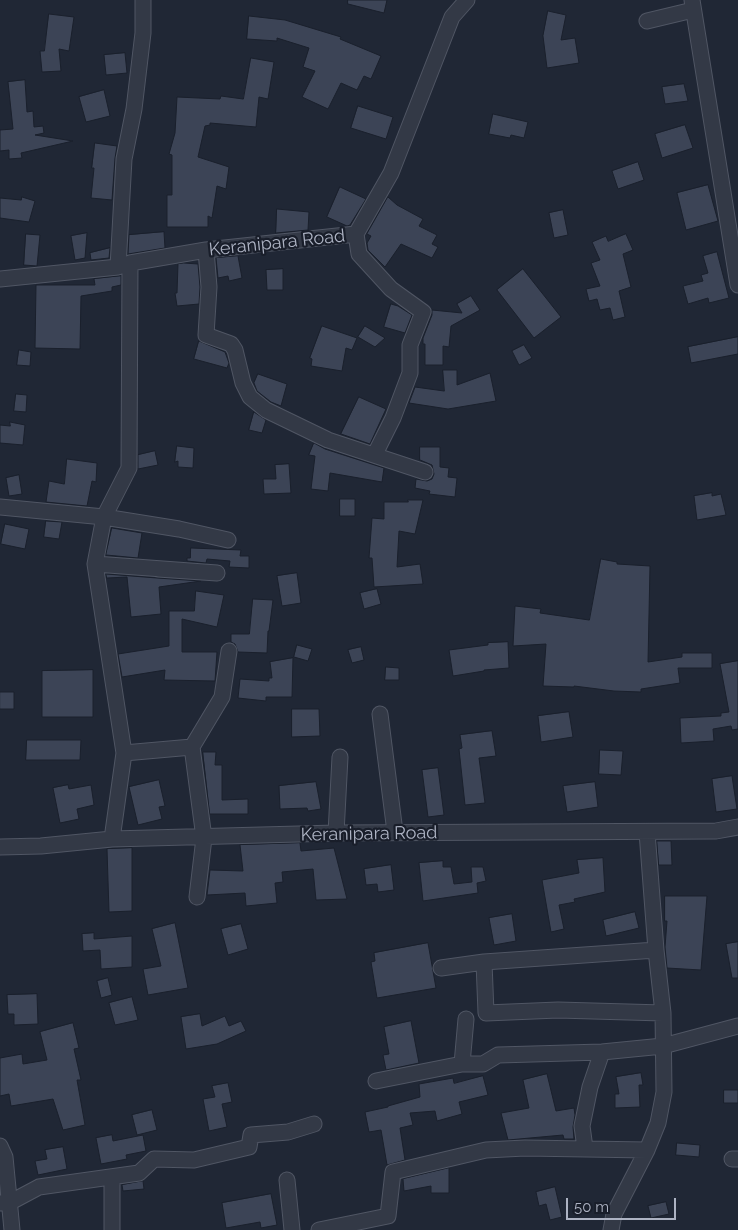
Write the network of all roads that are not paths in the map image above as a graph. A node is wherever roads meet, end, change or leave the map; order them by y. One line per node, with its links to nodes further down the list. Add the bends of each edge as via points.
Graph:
1 (143, 0): 7 (street, via 144,33 124,159)
2 (467, 0): 5 (street, Keranipara Road, via 452,17 391,172)
3 (692, 5): 4 (street); 9 (street)
4 (646, 22)
5 (356, 234): 6 (street, Keranipara Road); 10 (street, via 359,254 391,289 423,312 410,345 410,373 393,418)
6 (206, 250): 7 (street, Keranipara Road); 10 (street, via 209,286 206,335 231,344 250,397 266,410 328,440)
7 (124, 265): 8 (street, Keranipara Road); 13 (street, via 129,468)
8 (0, 279)
9 (738, 285)
10 (374, 454): 11 (street)
11 (425, 472)
12 (0, 507): 13 (street)
13 (104, 517): 14 (street); 15 (street)
14 (228, 540)
15 (95, 564): 16 (street, via 217,573); 20 (street)
16 (158, 569)
17 (229, 651): 19 (street, via 222,697)
18 (380, 714): 23 (street)
19 (192, 747): 20 (street); 26 (street)
20 (124, 752): 27 (street)
21 (340, 757): 25 (street)
22 (738, 827): 24 (street, Keranipara Road, via 716,831)
23 (395, 832): 24 (street, Keranipara Road); 25 (street, Keranipara Road)
24 (647, 832): 30 (street)
25 (336, 833): 26 (street, Keranipara Road)
26 (204, 838): 27 (street, Keranipara Road); 29 (street)
27 (112, 839): 28 (street, Keranipara Road)
28 (0, 847)
29 (198, 897)
30 (656, 950): 31 (street); 33 (street)
31 (484, 962): 32 (street); 33 (street, via 486,1013 558,1010)
32 (441, 968)
33 (663, 1014): 36 (street)
34 (466, 1019): 38 (street)
35 (738, 1026): 36 (street)
36 (663, 1046): 37 (street); 43 (street, via 664,1092 658,1123)
37 (602, 1052): 38 (street, via 498,1056 483,1064); 42 (street, via 582,1126)
38 (462, 1064): 39 (street)
39 (376, 1081)
40 (314, 1124): 44 (street, via 288,1132 251,1135 249,1146 194,1160 154,1159 139,1173)
41 (0, 1146): 46 (street, via 5,1157)
42 (585, 1148): 43 (street); 47 (street, via 486,1150 393,1172)
43 (647, 1150): 52 (street, via 614,1214)
44 (112, 1178): 46 (street, via 39,1187); 49 (street)
45 (287, 1180): 50 (street)
46 (4, 1203): 48 (street)
47 (387, 1223): 51 (street)
48 (12, 1230)
49 (112, 1230)
50 (292, 1230)
51 (319, 1230)
52 (612, 1230)

